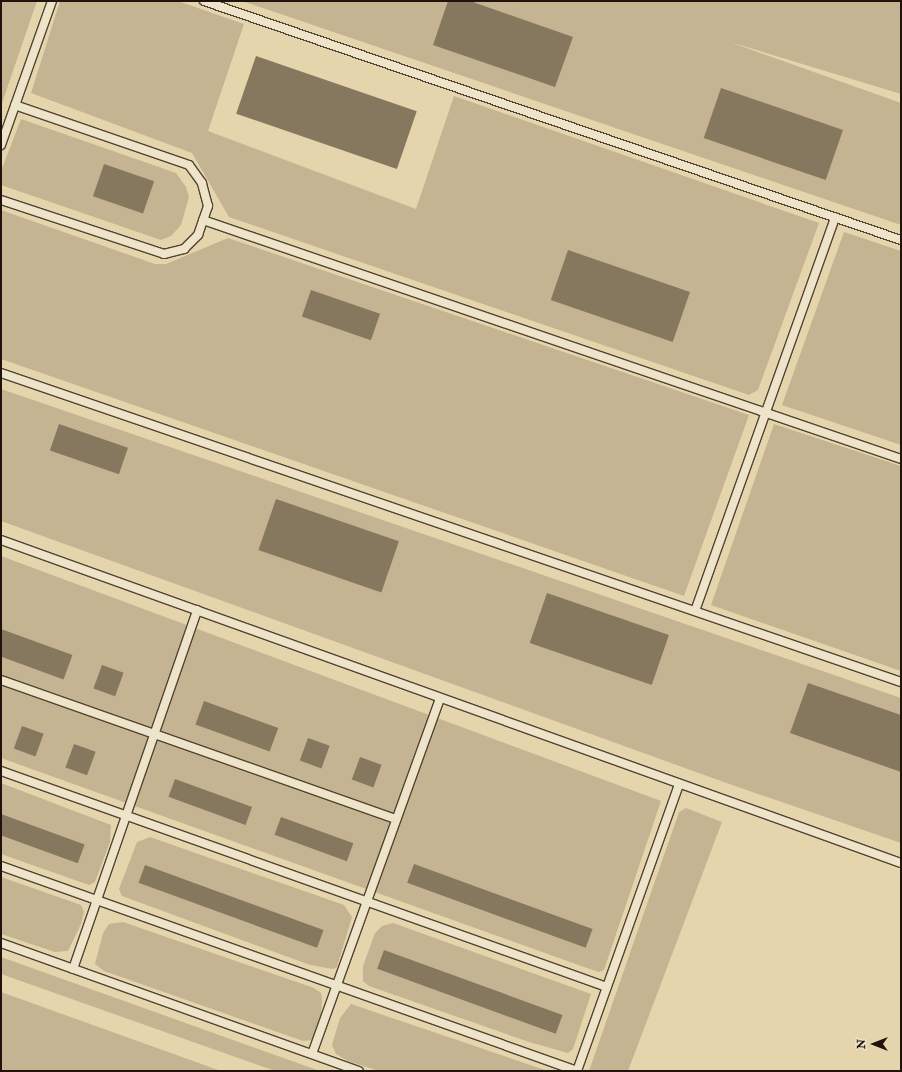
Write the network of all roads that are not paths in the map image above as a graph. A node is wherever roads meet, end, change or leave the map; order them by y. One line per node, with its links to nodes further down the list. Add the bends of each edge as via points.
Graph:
1 (52, 1): 3 (lane)
2 (204, 1): 6 (lane)
3 (15, 105): 4 (lane); 7 (lane, via 189,165 204,190 208,206)
4 (1, 145)
5 (1, 200): 7 (lane, via 164,254 184,249 198,235)
6 (835, 217): 8 (lane); 10 (lane)
7 (203, 220): 10 (lane)
8 (901, 240)
9 (1, 373): 14 (lane)
10 (766, 413): 11 (lane); 14 (lane)
11 (901, 459)
12 (1, 540): 13 (lane)
13 (197, 610): 17 (lane); 18 (lane)
14 (695, 611): 16 (lane)
15 (1, 680): 18 (lane)
16 (901, 682)
17 (440, 698): 20 (lane); 22 (lane)
18 (154, 734): 21 (lane); 22 (lane)
19 (1, 771): 21 (lane)
20 (679, 784): 23 (lane); 30 (lane)
21 (126, 816): 25 (lane); 26 (lane)
22 (396, 819): 26 (lane)
23 (901, 863)
24 (1, 866): 25 (lane)
25 (96, 900): 28 (lane); 29 (lane)
26 (367, 902): 29 (lane); 30 (lane)
27 (1, 943): 28 (lane)
28 (73, 969): 31 (lane)
29 (337, 986): 31 (lane); 33 (lane)
30 (607, 988): 33 (lane)
31 (312, 1054): 32 (lane)
32 (359, 1071)
33 (577, 1071)

